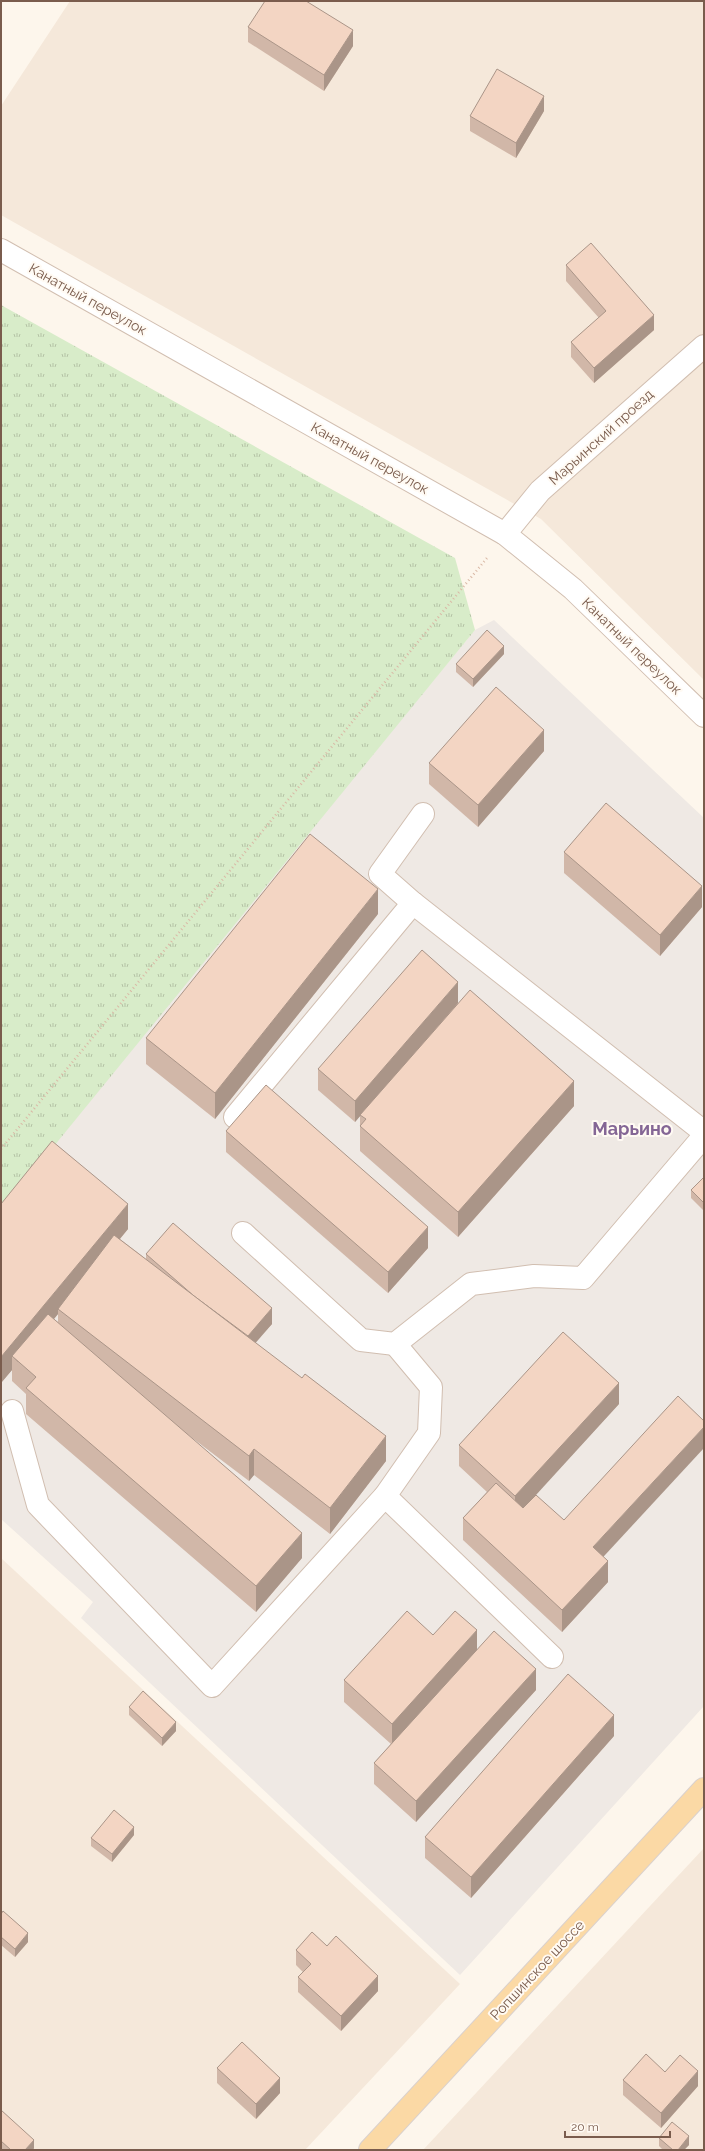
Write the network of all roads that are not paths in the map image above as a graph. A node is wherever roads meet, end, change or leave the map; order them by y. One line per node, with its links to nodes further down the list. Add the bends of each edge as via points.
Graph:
1 (1, 250): 3 (street, Канатный переулок)
2 (704, 346): 3 (street, Марьинский проезд, via 540,491)
3 (505, 534): 4 (street, Канатный переулок, via 574,590)
4 (704, 716)
5 (423, 814): 6 (street, via 380,874)
6 (413, 903): 7 (street); 8 (street)
7 (235, 1117)
8 (704, 1132)
9 (704, 1136): 11 (street, via 583,1278 534,1276 471,1284)
10 (243, 1233): 11 (street, via 361,1340)
11 (395, 1344): 13 (street, via 431,1387 429,1433)
12 (12, 1411): 13 (street, via 38,1505 212,1686)
13 (385, 1496): 14 (street)
14 (552, 1657)
15 (704, 1790): 16 (main road, Ропшинское шоссе)
16 (370, 2150)

